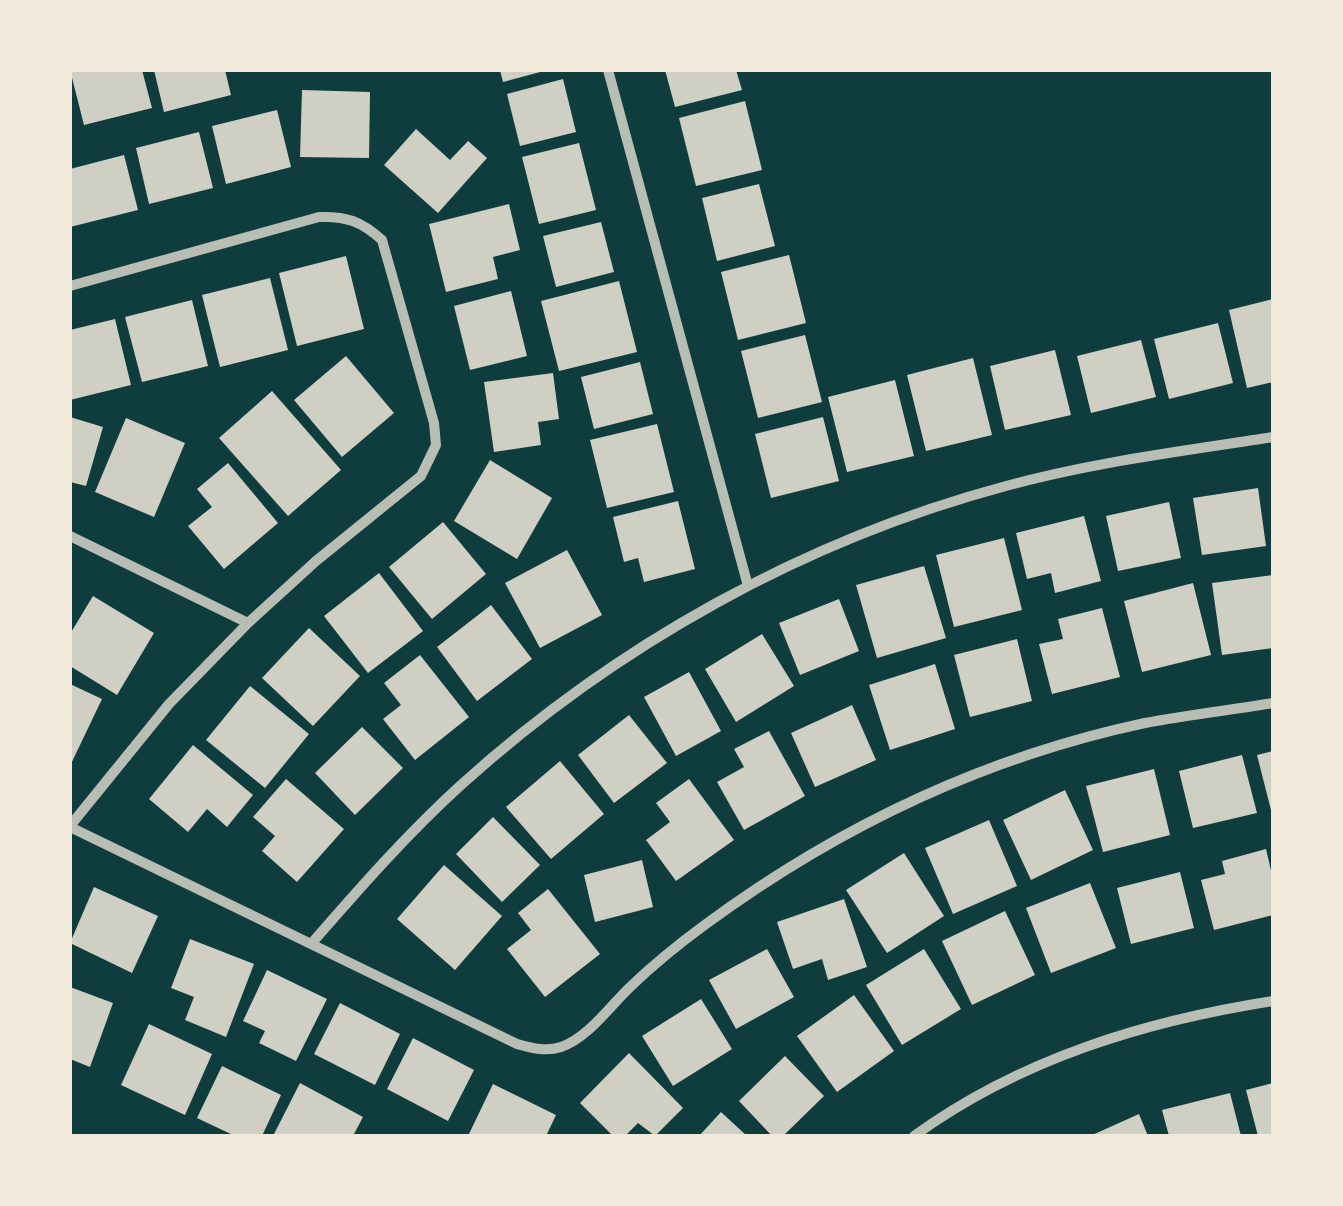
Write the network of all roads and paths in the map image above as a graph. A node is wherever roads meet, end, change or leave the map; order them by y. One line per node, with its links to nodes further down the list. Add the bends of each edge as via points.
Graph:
1 (608, 70): 5 (street)
2 (70, 286): 6 (street, via 319,218 354,220 382,240 436,446 422,476)
3 (1273, 437): 5 (street, via 1099,464 1002,487 908,517)
4 (70, 536): 6 (street)
5 (748, 586): 9 (street, via 537,720 389,854)
6 (248, 623): 8 (street, via 170,704)
7 (1273, 703): 9 (street, via 1059,745 947,784 868,821 702,926 562,1046 539,1050 517,1044)
8 (70, 826): 9 (street)
9 (311, 944)
10 (1273, 1001): 11 (street, via 1152,1024 1071,1051 993,1087)
11 (914, 1136)

